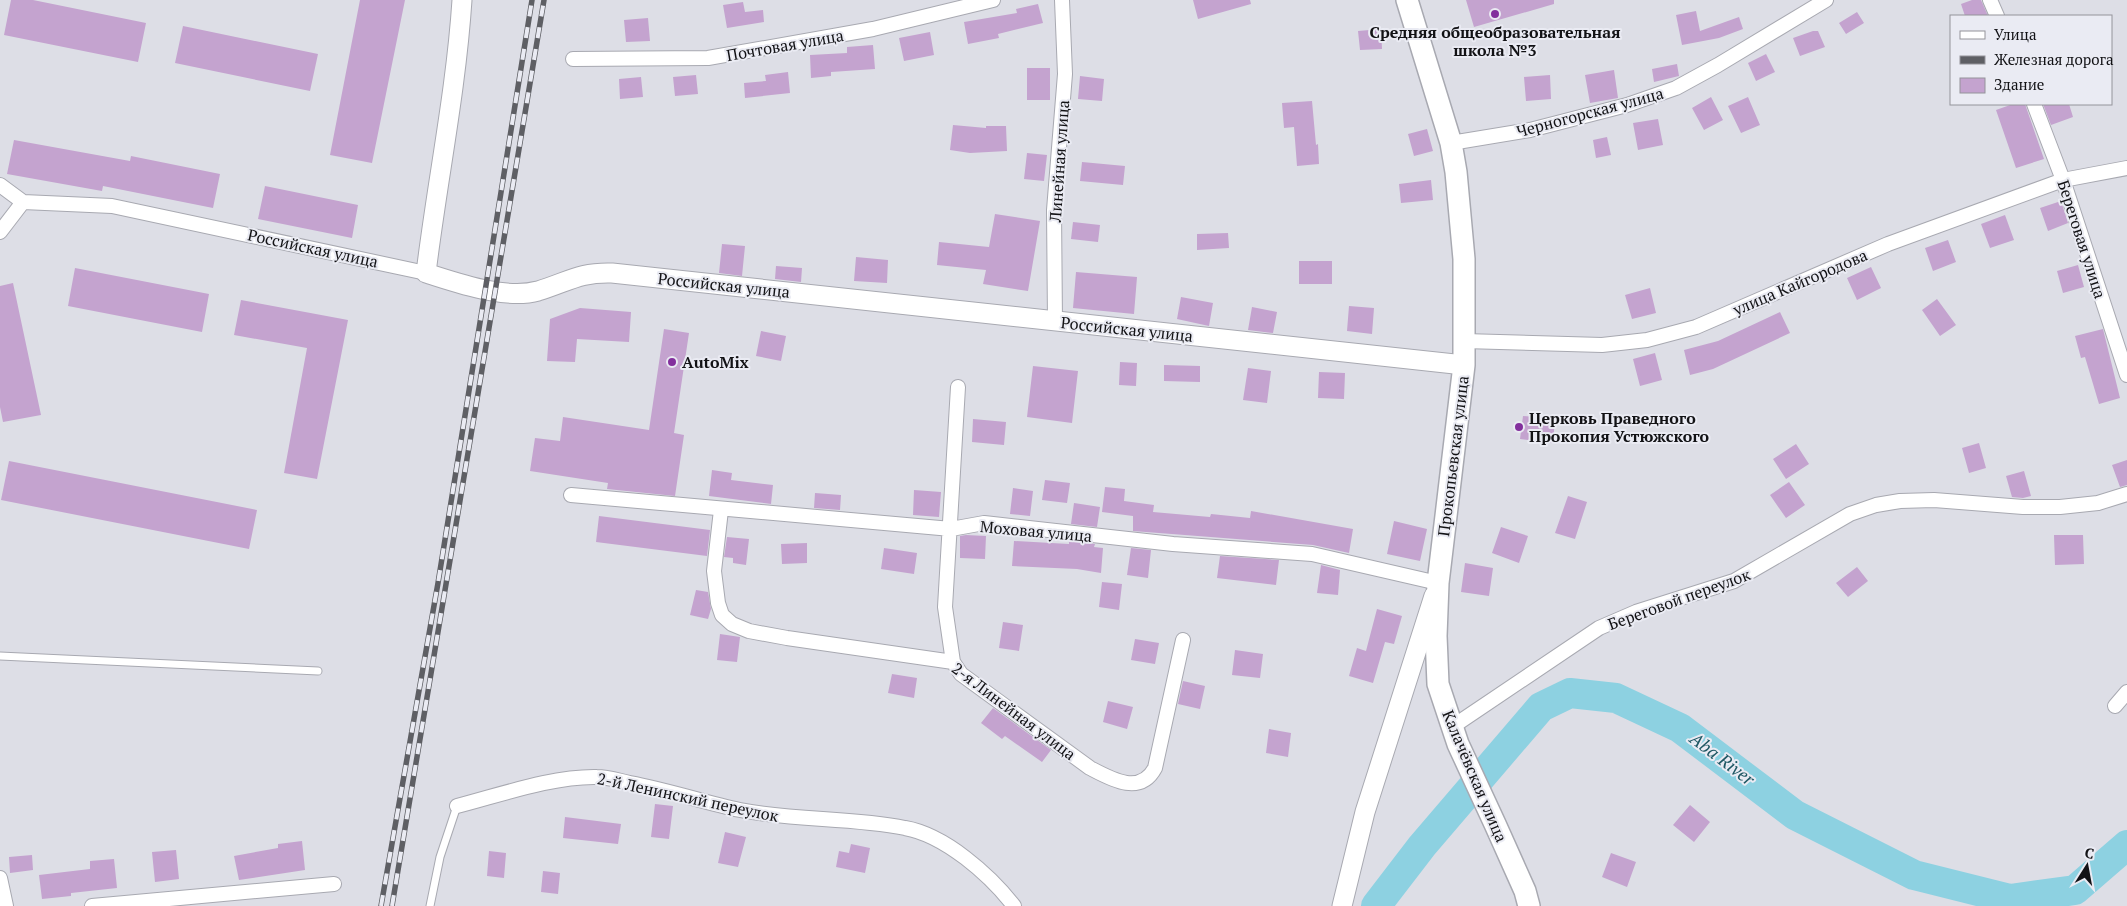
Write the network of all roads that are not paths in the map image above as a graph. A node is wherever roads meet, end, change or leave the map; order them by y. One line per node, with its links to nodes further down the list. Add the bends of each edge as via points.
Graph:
1 (462, 0): 16 (main road, via 446,142 433,210)
2 (993, 0): 8 (street, Почтовая улица, via 874,30 708,58)
3 (1062, 0): 17 (street, Линейная улица, via 1066,74 1054,210)
4 (1407, 0): 10 (main road, Прокопьевская улица)
5 (1826, 0): 10 (street, Черногорская улица, via 1676,88 1627,105 1530,130)
6 (1990, 0): 7 (street)
7 (1997, 15)
8 (573, 59)
9 (2034, 105): 12 (street, Береговая улица)
10 (1451, 143): 18 (main road, Прокопьевская улица, via 1464,258)
11 (2127, 168): 12 (street, улица Кайгородова)
12 (2063, 180): 18 (street, улица Кайгородова, via 1888,244 1696,327 1647,340 1602,345); 20 (street, Береговая улица)
13 (0, 185): 14 (street)
14 (23, 202): 15 (street); 16 (street, Российская улица, via 112,206)
15 (0, 232)
16 (426, 273): 17 (main road, Российская улица, via 469,286 515,293 537,291 582,275 612,273)
17 (1055, 322): 19 (main road, Российская улица)
18 (1464, 341): 19 (main road, Прокопьевская улица)
19 (1464, 365): 26 (main road, Прокопьевская улица)
20 (2127, 375)
21 (958, 387): 25 (street)
22 (2127, 494): 33 (street, Береговой переулок, via 2098,503 2060,507 1900,501 1850,514 1734,581 1636,612 1599,628)
23 (571, 495): 24 (street, Моховая улица)
24 (721, 510): 25 (street, Моховая улица); 29 (street, 2-я Линейная улица, via 714,571 718,603 722,614 732,624 749,631 787,638)
25 (950, 529): 26 (street, Моховая улица, via 984,523 1173,544 1312,554); 29 (street, via 945,606)
26 (1438, 583): 33 (main road, Калачёвская улица, via 1438,684); 41 (main road, Прокопьевская улица, via 1365,812)
27 (1182, 640): 29 (street, 2-я Линейная улица, via 1155,768 1150,778 1140,783 1108,778 1090,768 961,674)
28 (0, 656): 30 (lane)
29 (953, 662)
30 (318, 671)
31 (2127, 692): 32 (street)
32 (2114, 706)
33 (1455, 736): 42 (main road, Калачёвская улица)
34 (457, 806): 39 (lane, via 440,857); 40 (street, 2-й Ленинский переулок, via 568,778 599,777 772,816 907,828 960,854 1002,890)
35 (0, 878): 37 (street)
36 (334, 884): 38 (street)
37 (6, 906)
38 (92, 906)
39 (430, 906)
40 (1014, 906)
41 (1342, 906)
42 (1529, 906)

